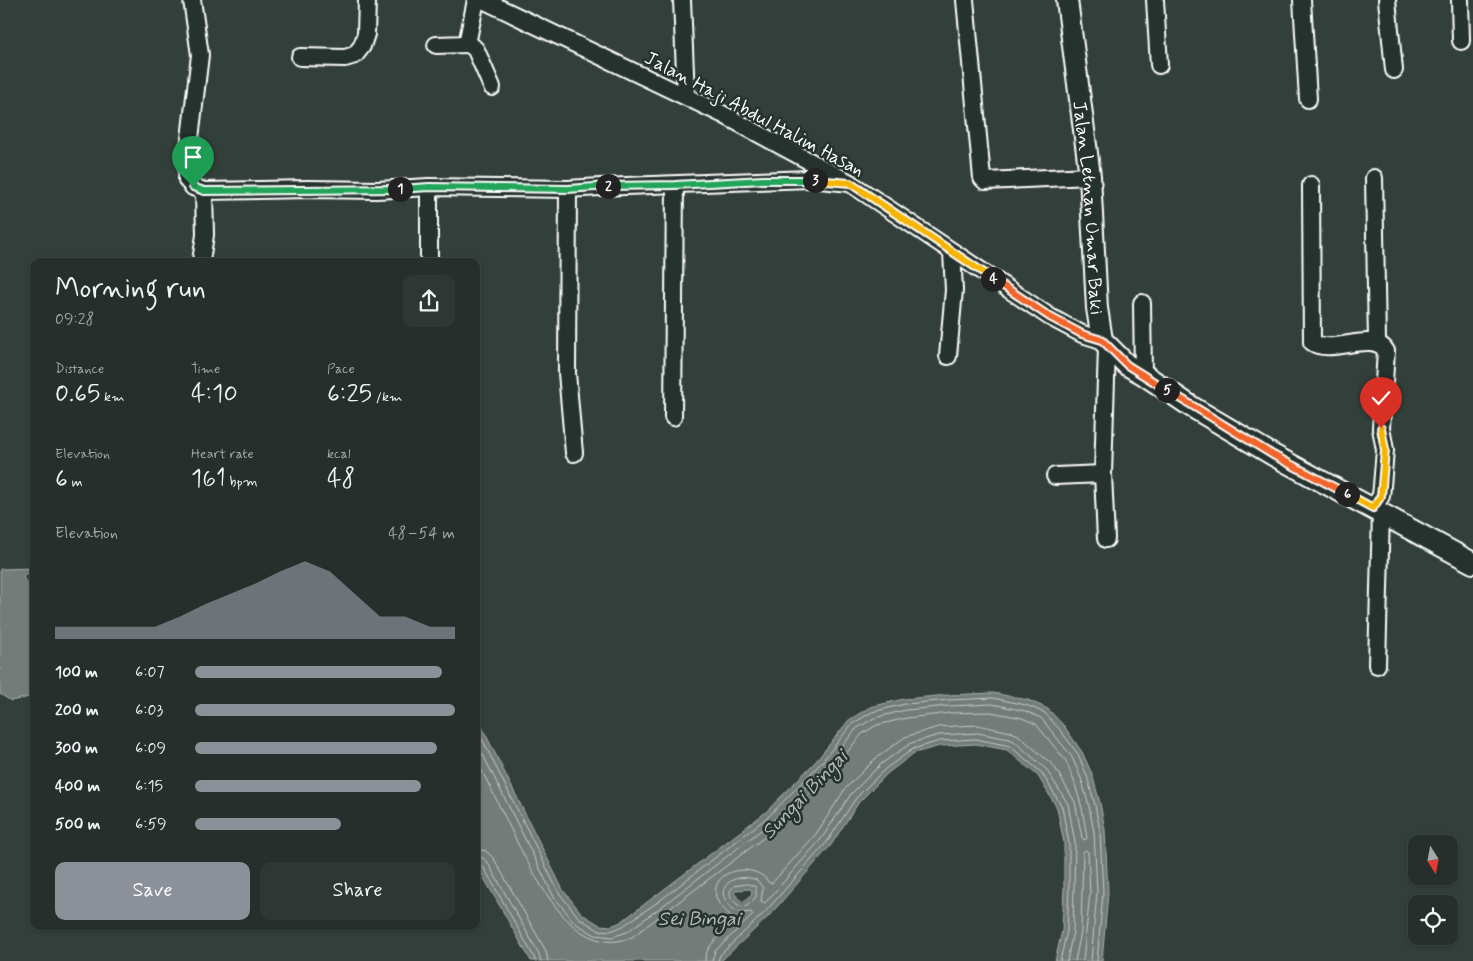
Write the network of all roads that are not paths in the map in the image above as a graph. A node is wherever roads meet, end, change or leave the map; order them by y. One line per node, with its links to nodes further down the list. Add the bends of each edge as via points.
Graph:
1 (192, 0): 28 (street, via 200,55 187,180 193,187)
2 (367, 0): 15 (street, via 366,34 355,55 344,58)
3 (476, 0): 13 (street)
4 (483, 0): 19 (street, Jalan Haji Abdul Halim Hasan)
5 (682, 0): 19 (street)
6 (965, 0): 21 (street, via 982,178 985,181)
7 (1066, 0): 21 (street, Jalan Letnan Umar Baki)
8 (1155, 0): 16 (street)
9 (1302, 0): 20 (street)
10 (1387, 0): 17 (street)
11 (1460, 0): 12 (street)
12 (1462, 41)
13 (467, 44): 14 (street); 18 (street, via 476,50)
14 (436, 45)
15 (300, 57)
16 (1159, 65)
17 (1394, 70)
18 (492, 87)
19 (686, 96): 23 (street, Jalan Haji Abdul Halim Hasan)
20 (1308, 100)
21 (1090, 176): 34 (street, Jalan Letnan Umar Baki, via 1097,308)
22 (1374, 178): 33 (street)
23 (850, 183): 24 (street, via 810,179); 29 (street, Jalan Haji Abdul Halim Hasan)
24 (675, 185): 27 (street); 37 (street)
25 (1310, 185): 33 (street, via 1312,342 1328,346)
26 (429, 187): 27 (street); 28 (street); 31 (street)
27 (568, 189): 38 (street, via 567,373)
28 (204, 191): 30 (street, via 205,235)
29 (952, 252): 34 (street, Jalan Haji Abdul Halim Hasan, via 1050,317); 35 (street, via 954,290)
30 (201, 258)
31 (429, 258)
32 (1142, 303): 36 (street)
33 (1377, 341): 41 (street, via 1384,346 1387,357 1381,428 1385,450)
34 (1104, 343): 36 (street, via 1127,365); 39 (street)
35 (948, 356)
36 (1143, 374): 41 (street, via 1273,455)
37 (674, 417)
38 (574, 453)
39 (1103, 474): 40 (street); 42 (street)
40 (1055, 476)
41 (1377, 510): 43 (street); 44 (street)
42 (1106, 539)
43 (1473, 563)
44 (1377, 666)

